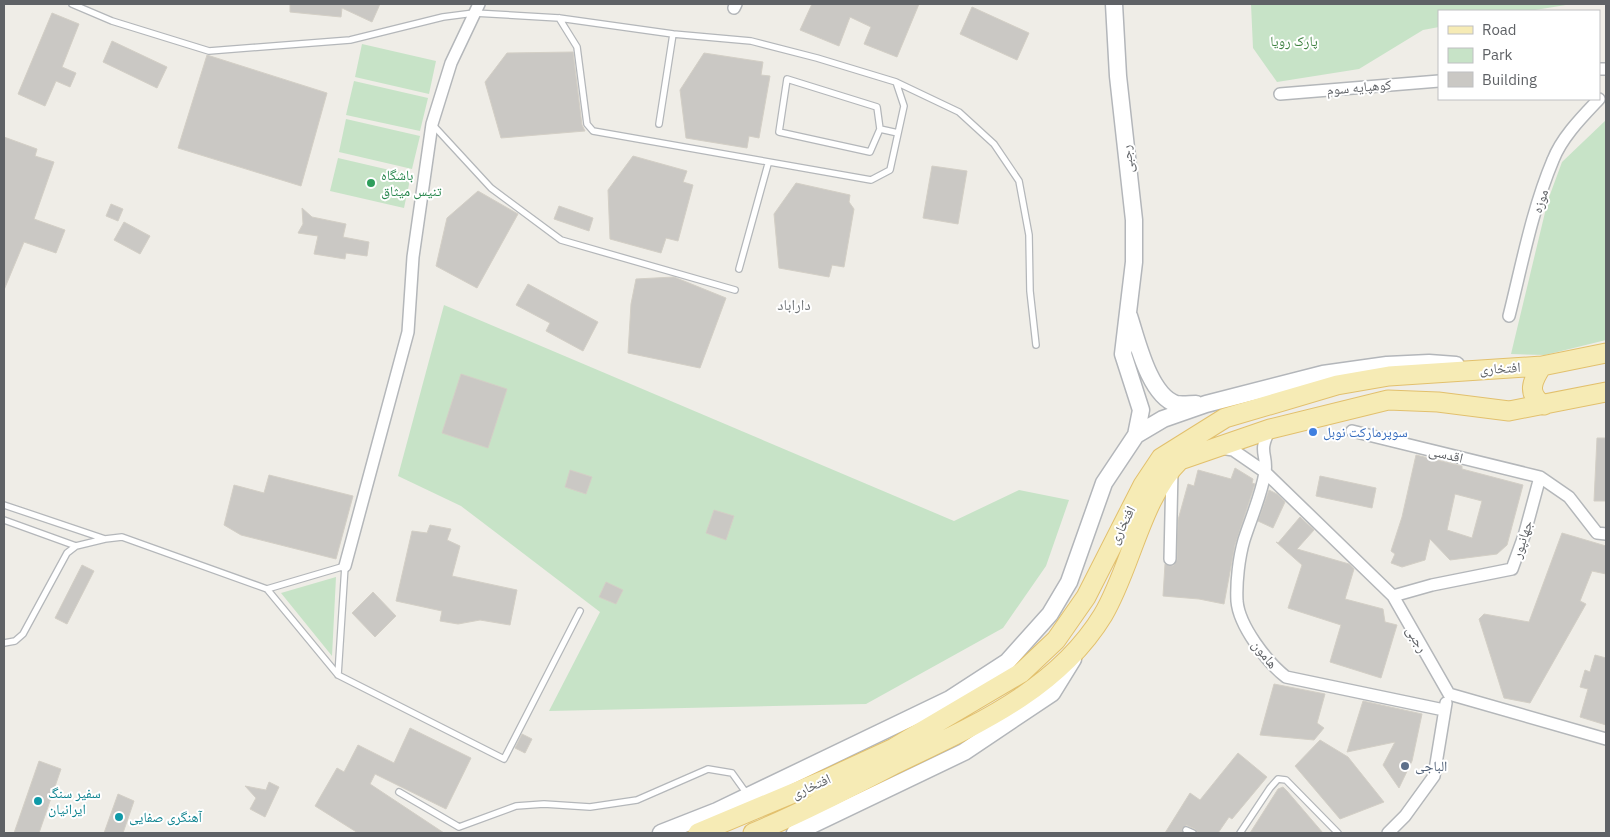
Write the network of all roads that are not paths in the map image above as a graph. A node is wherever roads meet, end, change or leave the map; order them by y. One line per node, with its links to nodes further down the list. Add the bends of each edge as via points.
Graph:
1 (72, 4): 3 (lane, via 112,21 210,51 350,40)
2 (1114, 4): 17 (main road, رجبی, via 1118,76 1134,220 1134,262)
3 (476, 8): 4 (lane); 10 (street, via 451,63)
4 (559, 18): 5 (lane); 14 (lane, via 577,47 588,128)
5 (673, 34): 7 (lane, via 751,41); 11 (lane)
6 (1438, 81): 8 (street, کوهپایه سوم)
7 (896, 82): 13 (lane, via 904,106); 19 (lane, via 959,112 994,144 1018,181 1029,235 1030,291)
8 (1280, 94)
9 (1598, 100): 18 (street, موزه, via 1577,122 1553,159 1530,231)
10 (432, 124): 16 (lane, via 490,188 561,240); 39 (street, via 413,257 408,332)
11 (659, 124)
12 (880, 129): 12 (lane, via 870,152 779,132 787,79 877,106); 13 (lane)
13 (898, 132): 14 (lane, via 890,170 871,180)
14 (768, 164): 15 (lane)
15 (739, 269)
16 (734, 290)
17 (1128, 314): 24 (main road, رجبی, via 1148,371 1159,391 1178,404); 28 (main road, رجبی, via 1123,354 1141,410)
18 (1509, 316)
19 (1036, 345)
20 (1606, 353): 21 (main road, افتخاری)
21 (1542, 366): 22 (main road, افتخاری); 25 (main road, via 1532,382 1532,392)
22 (1494, 368): 24 (main road, via 1428,363 1387,365 1324,374); 53 (main road, افتخاری, via 1354,382 1225,418 1161,458 1143,485 1086,597 1056,640 1021,673 894,748)
23 (1606, 392): 25 (main road, افتخاری)
24 (1206, 404): 28 (main road, via 1163,419)
25 (1544, 405): 26 (main road, افتخاری, via 1509,411 1438,402 1388,400)
26 (1270, 429): 29 (main road, افتخاری); 31 (street, via 1262,445)
27 (1352, 431): 32 (street, اقدسی)
28 (1136, 436): 50 (main road, via 1104,483 1070,582 1050,614 1007,662 950,699)
29 (1213, 447): 30 (main road, افتخاری, via 1180,460); 31 (street, رجبی, via 1233,450)
30 (1172, 468): 38 (street); 44 (main road, افتخاری, via 1147,512 1103,614)
31 (1265, 472): 41 (street, رجبی); 47 (street, هامون, via 1243,543 1237,602 1249,632 1272,666 1286,677)
32 (1540, 477): 35 (street, via 1570,496 1598,533); 41 (street, جهانپور, via 1512,569)
33 (4, 505): 36 (lane)
34 (4, 520): 37 (lane)
35 (1606, 534)
36 (105, 539): 37 (lane); 40 (lane, via 122,537)
37 (76, 546): 43 (lane, via 67,553 23,634 15,641)
38 (1170, 559)
39 (345, 566): 40 (lane); 45 (lane)
40 (267, 589): 45 (lane)
41 (1393, 596): 46 (street, رجبی)
42 (580, 611): 45 (lane, via 504,759)
43 (4, 643)
44 (1079, 649): 54 (main road, افتخاری, via 1043,682 996,714); 55 (main road, via 1052,693 964,752)
45 (338, 675)
46 (1449, 694): 47 (street); 48 (street)
47 (1444, 710): 59 (street, via 1434,776 1405,816)
48 (1606, 739)
49 (399, 792): 50 (lane, via 460,827 516,806 590,807 637,800 708,769 732,773)
50 (748, 796): 52 (main road)
51 (1186, 830): 56 (lane)
52 (661, 833)
53 (698, 833)
54 (753, 833)
55 (795, 833)
56 (1193, 833)
57 (1240, 833): 58 (lane, via 1278,779 1286,780)
58 (1338, 833)
59 (1388, 833)

